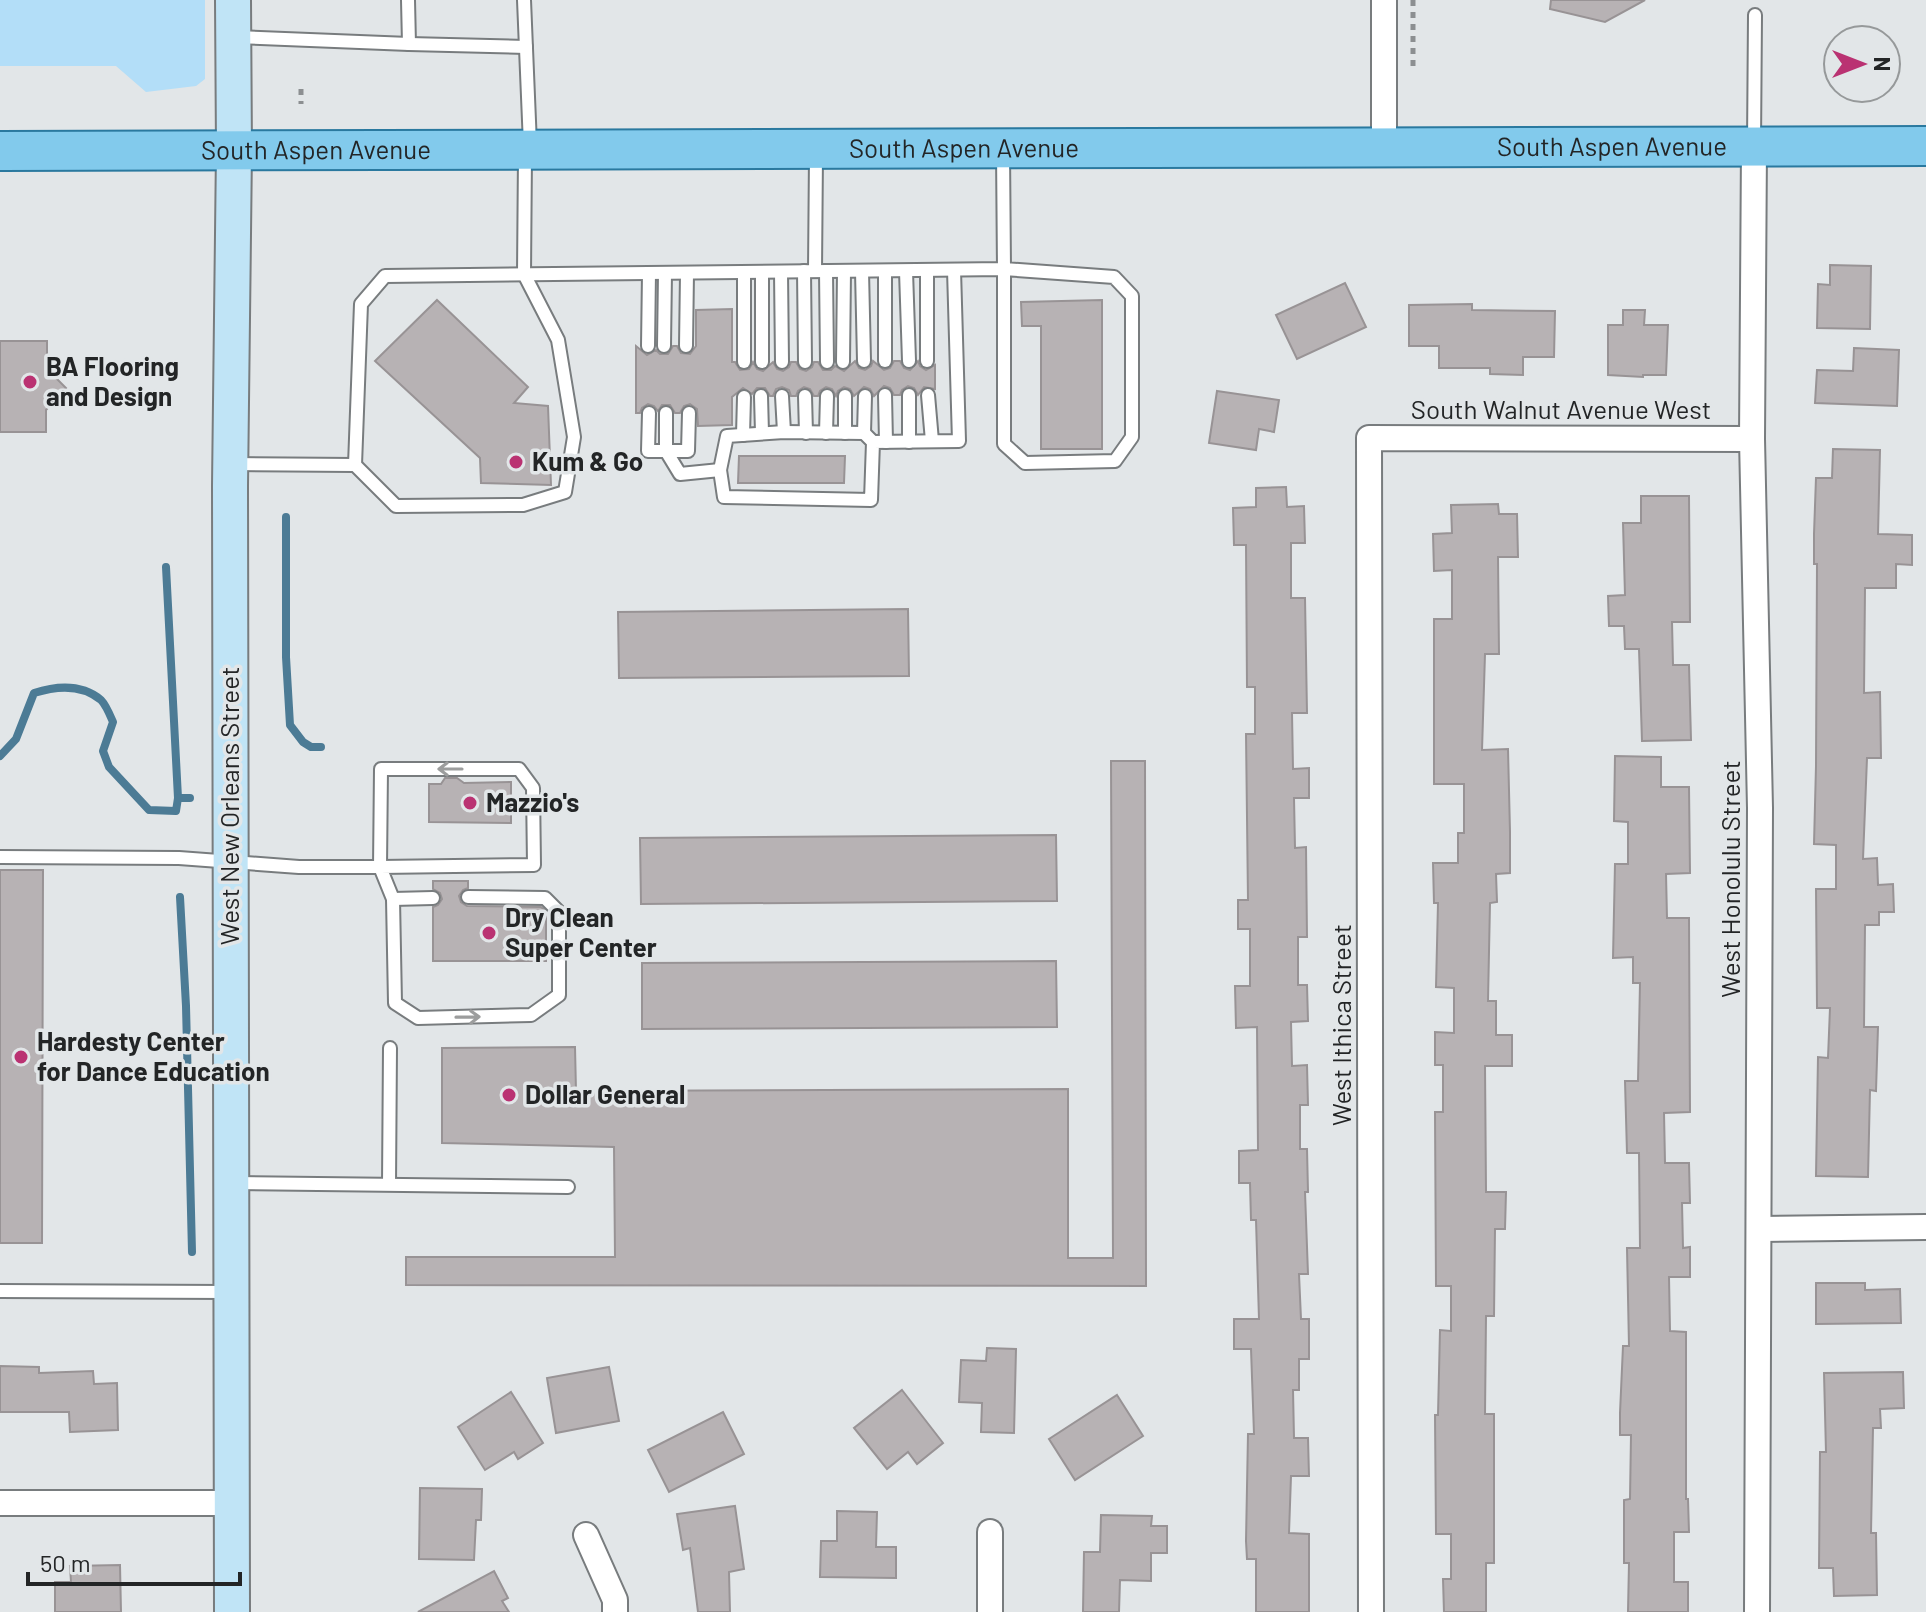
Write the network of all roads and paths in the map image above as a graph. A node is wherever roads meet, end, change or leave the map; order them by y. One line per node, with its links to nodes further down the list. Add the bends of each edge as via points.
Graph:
1 (233, 0): 7 (main road, West New Orleans Street)
2 (408, 0): 8 (lane)
3 (524, 0): 9 (lane)
4 (1384, 0): 15 (street)
5 (1413, 0): 10 (path)
6 (1755, 15): 16 (lane)
7 (233, 37): 8 (lane); 19 (main road, West New Orleans Street)
8 (409, 44): 9 (lane)
9 (526, 47): 17 (lane)
10 (1413, 66)
11 (301, 89): 12 (path)
12 (301, 104)
13 (1926, 146): 16 (main road, South Aspen Avenue)
14 (1003, 147): 15 (main road, South Aspen Avenue); 18 (main road, South Aspen Avenue); 21 (lane)
15 (1384, 147): 16 (main road, South Aspen Avenue)
16 (1754, 147): 70 (street, West Honolulu Street)
17 (528, 148): 18 (main road, South Aspen Avenue); 19 (main road, South Aspen Avenue); 35 (lane)
18 (816, 148): 24 (lane)
19 (234, 150): 20 (main road, South Aspen Avenue); 74 (main road, West New Orleans Street)
20 (0, 151)
21 (1004, 269): 21 (lane, via 1114,277 1132,296 1132,437 1115,461 1025,463 1004,444); 23 (lane)
22 (927, 270): 23 (lane); 28 (lane); 42 (lane)
23 (954, 270): 71 (lane, via 959,441)
24 (815, 271): 25 (lane); 31 (lane); 46 (lane); 47 (lane)
25 (844, 271): 26 (lane); 48 (lane)
26 (862, 271): 27 (lane); 39 (lane)
27 (885, 271): 28 (lane); 40 (lane)
28 (906, 271): 41 (lane)
29 (744, 272): 30 (lane); 34 (lane); 43 (lane)
30 (762, 272): 31 (lane); 44 (lane)
31 (781, 272): 45 (lane)
32 (649, 273): 33 (lane); 35 (lane); 36 (lane)
33 (665, 273): 34 (lane); 37 (lane)
34 (687, 273): 38 (lane)
35 (524, 274): 75 (lane, via 385,276 361,304); 75 (lane, via 558,340 574,437 565,492 523,505 396,506)
36 (648, 346)
37 (664, 346)
38 (686, 346)
39 (864, 361)
40 (885, 361)
41 (909, 361)
42 (927, 361)
43 (744, 362)
44 (762, 362)
45 (782, 362)
46 (805, 362)
47 (827, 362)
48 (843, 362)
49 (885, 395): 69 (lane)
50 (909, 395): 72 (lane)
51 (928, 395): 71 (lane)
52 (761, 396): 63 (lane)
53 (782, 396): 62 (lane)
54 (805, 396): 64 (lane)
55 (827, 396): 65 (lane)
56 (845, 396): 66 (lane)
57 (865, 396): 69 (lane)
58 (744, 397): 67 (lane)
59 (649, 413): 73 (lane, via 648,451)
60 (666, 413): 73 (lane)
61 (689, 413): 73 (lane, via 688,451)
62 (784, 432): 63 (lane); 64 (lane)
63 (762, 433): 67 (lane)
64 (806, 433): 65 (lane)
65 (826, 433): 66 (lane)
66 (845, 433): 69 (lane)
67 (743, 435): 76 (lane, via 727,436)
68 (1369, 438): 70 (street, South Walnut Avenue West); 98 (street, West Ithica Street)
69 (874, 439): 72 (lane); 76 (lane, via 871,500 724,497)
70 (1752, 439): 88 (street, West Honolulu Street, via 1760,808)
71 (932, 441): 72 (lane)
72 (909, 442)
73 (666, 451): 76 (lane, via 680,474)
74 (230, 464): 75 (lane); 78 (main road, West New Orleans Street)
75 (355, 465)
76 (720, 470)
77 (0, 857): 78 (lane)
78 (231, 863): 79 (lane); 84 (main road, West New Orleans Street)
79 (380, 867): 79 (lane, one-way to 79, via 534,865 533,788 519,769 381,769); 82 (lane)
80 (468, 897): 82 (lane, one-way to 80, via 395,1003 418,1018 531,1015 559,995 559,912 545,898)
81 (433, 898): 82 (lane)
82 (393, 899)
83 (390, 1048): 85 (lane)
84 (231, 1183): 85 (lane); 90 (main road, West New Orleans Street)
85 (389, 1184): 86 (lane)
86 (568, 1187)
87 (1926, 1227): 88 (street)
88 (1760, 1229): 99 (street, West Honolulu Street)
89 (0, 1291): 90 (lane)
90 (232, 1292): 92 (main road, West New Orleans Street)
91 (0, 1503): 92 (street)
92 (232, 1503): 95 (main road, West New Orleans Street)
93 (990, 1532): 97 (street)
94 (586, 1535): 96 (street, via 615,1600)
95 (232, 1612)
96 (615, 1612)
97 (990, 1612)
98 (1371, 1612)
99 (1757, 1612)

